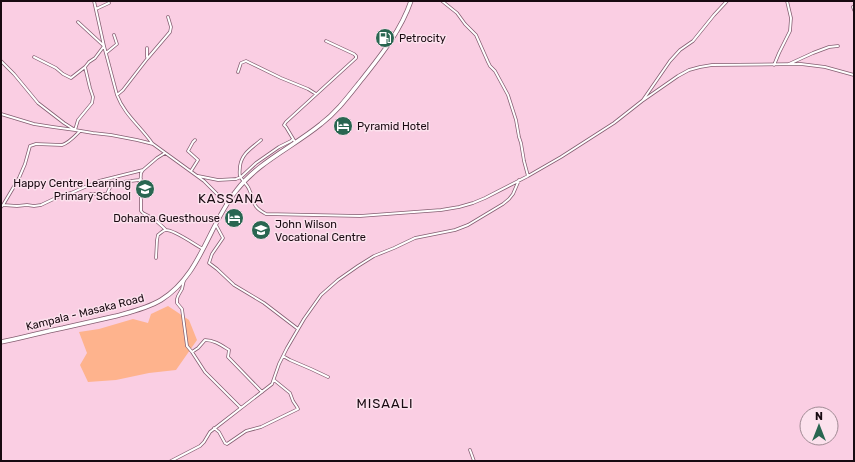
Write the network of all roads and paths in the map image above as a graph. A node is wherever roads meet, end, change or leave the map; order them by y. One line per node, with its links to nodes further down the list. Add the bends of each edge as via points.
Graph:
1 (94, 1): 8 (street)
2 (411, 1): 34 (main road, Kampala - Masaka Road, via 393,38 350,95 325,121)
3 (442, 1): 40 (street, via 457,12 476,35 490,66 508,95)
4 (727, 1): 28 (street, via 698,36 673,58)
5 (787, 1): 21 (street, via 791,18 790,31)
6 (109, 3): 8 (street)
7 (853, 7): 9 (street)
8 (96, 9): 14 (street)
9 (854, 10)
10 (168, 17): 19 (street, via 170,32)
11 (78, 22): 14 (street)
12 (114, 35): 17 (street, via 117,44)
13 (326, 40): 26 (street, via 354,54 356,58)
14 (104, 46): 17 (street); 23 (street)
15 (838, 46): 22 (street, via 818,51)
16 (147, 48): 19 (street)
17 (106, 53): 27 (street)
18 (34, 57): 23 (street, via 71,78)
19 (147, 59): 27 (street)
20 (1, 61): 30 (street, via 38,103)
21 (774, 65): 22 (street); 28 (street, via 712,65 689,70)
22 (788, 65): 25 (street, via 825,67)
23 (85, 67): 30 (street, via 93,97 92,103 78,120)
24 (238, 72): 26 (street, via 240,63 246,61)
25 (854, 75)
26 (316, 94): 34 (street, via 285,123)
27 (117, 95): 35 (street, via 126,113)
28 (642, 101): 40 (street, via 614,123)
29 (1, 114): 30 (street, via 34,124)
30 (75, 130): 31 (street)
31 (80, 131): 35 (street); 47 (street, via 73,139 62,145 30,146 19,178)
32 (195, 140): 38 (street, via 188,151 198,160)
33 (261, 140): 41 (street, via 244,155)
34 (294, 140): 41 (street, via 256,163); 44 (main road, Kampala - Masaka Road)
35 (153, 144): 36 (street)
36 (165, 153): 37 (street); 38 (street)
37 (143, 170): 42 (street); 47 (street, via 99,181 45,204)
38 (191, 171): 39 (street)
39 (197, 175): 41 (street, via 218,180); 46 (street)
40 (528, 176): 43 (street)
41 (240, 177): 44 (street)
42 (141, 179): 45 (street, via 112,183 107,194); 49 (street, via 141,211)
43 (519, 180): 44 (street, via 485,198 459,207 360,216 266,214 254,204 249,188); 53 (street, via 509,199 468,225 415,238 358,266 321,295)
44 (244, 182): 46 (main road, Kampala - Masaka Road)
45 (90, 194)
46 (227, 204): 48 (main road, Kampala - Masaka Road)
47 (2, 206)
48 (215, 224): 50 (main road, Kampala - Masaka Road); 53 (street, via 223,238 209,263 234,285 264,303)
49 (166, 230): 50 (street, via 175,232); 51 (street, via 158,234)
50 (203, 250): 52 (main road, Kampala - Masaka Road)
51 (156, 258)
52 (185, 278): 54 (main road, Kampala - Masaka Road, via 161,300 137,310); 55 (street, via 177,302 182,309 187,346)
53 (298, 329): 56 (street)
54 (1, 342)
55 (192, 352): 59 (street, via 205,340 221,345 229,350 230,359); 60 (street, via 205,372)
56 (283, 356): 57 (street); 58 (street)
57 (328, 377)
58 (274, 380): 59 (street); 61 (street, via 290,393 298,409 261,427 246,431 227,444 220,432)
59 (262, 392): 60 (street)
60 (241, 408): 61 (street)
61 (214, 428): 63 (street, via 200,446)
62 (470, 450): 64 (street)
63 (171, 461)
64 (474, 461)

